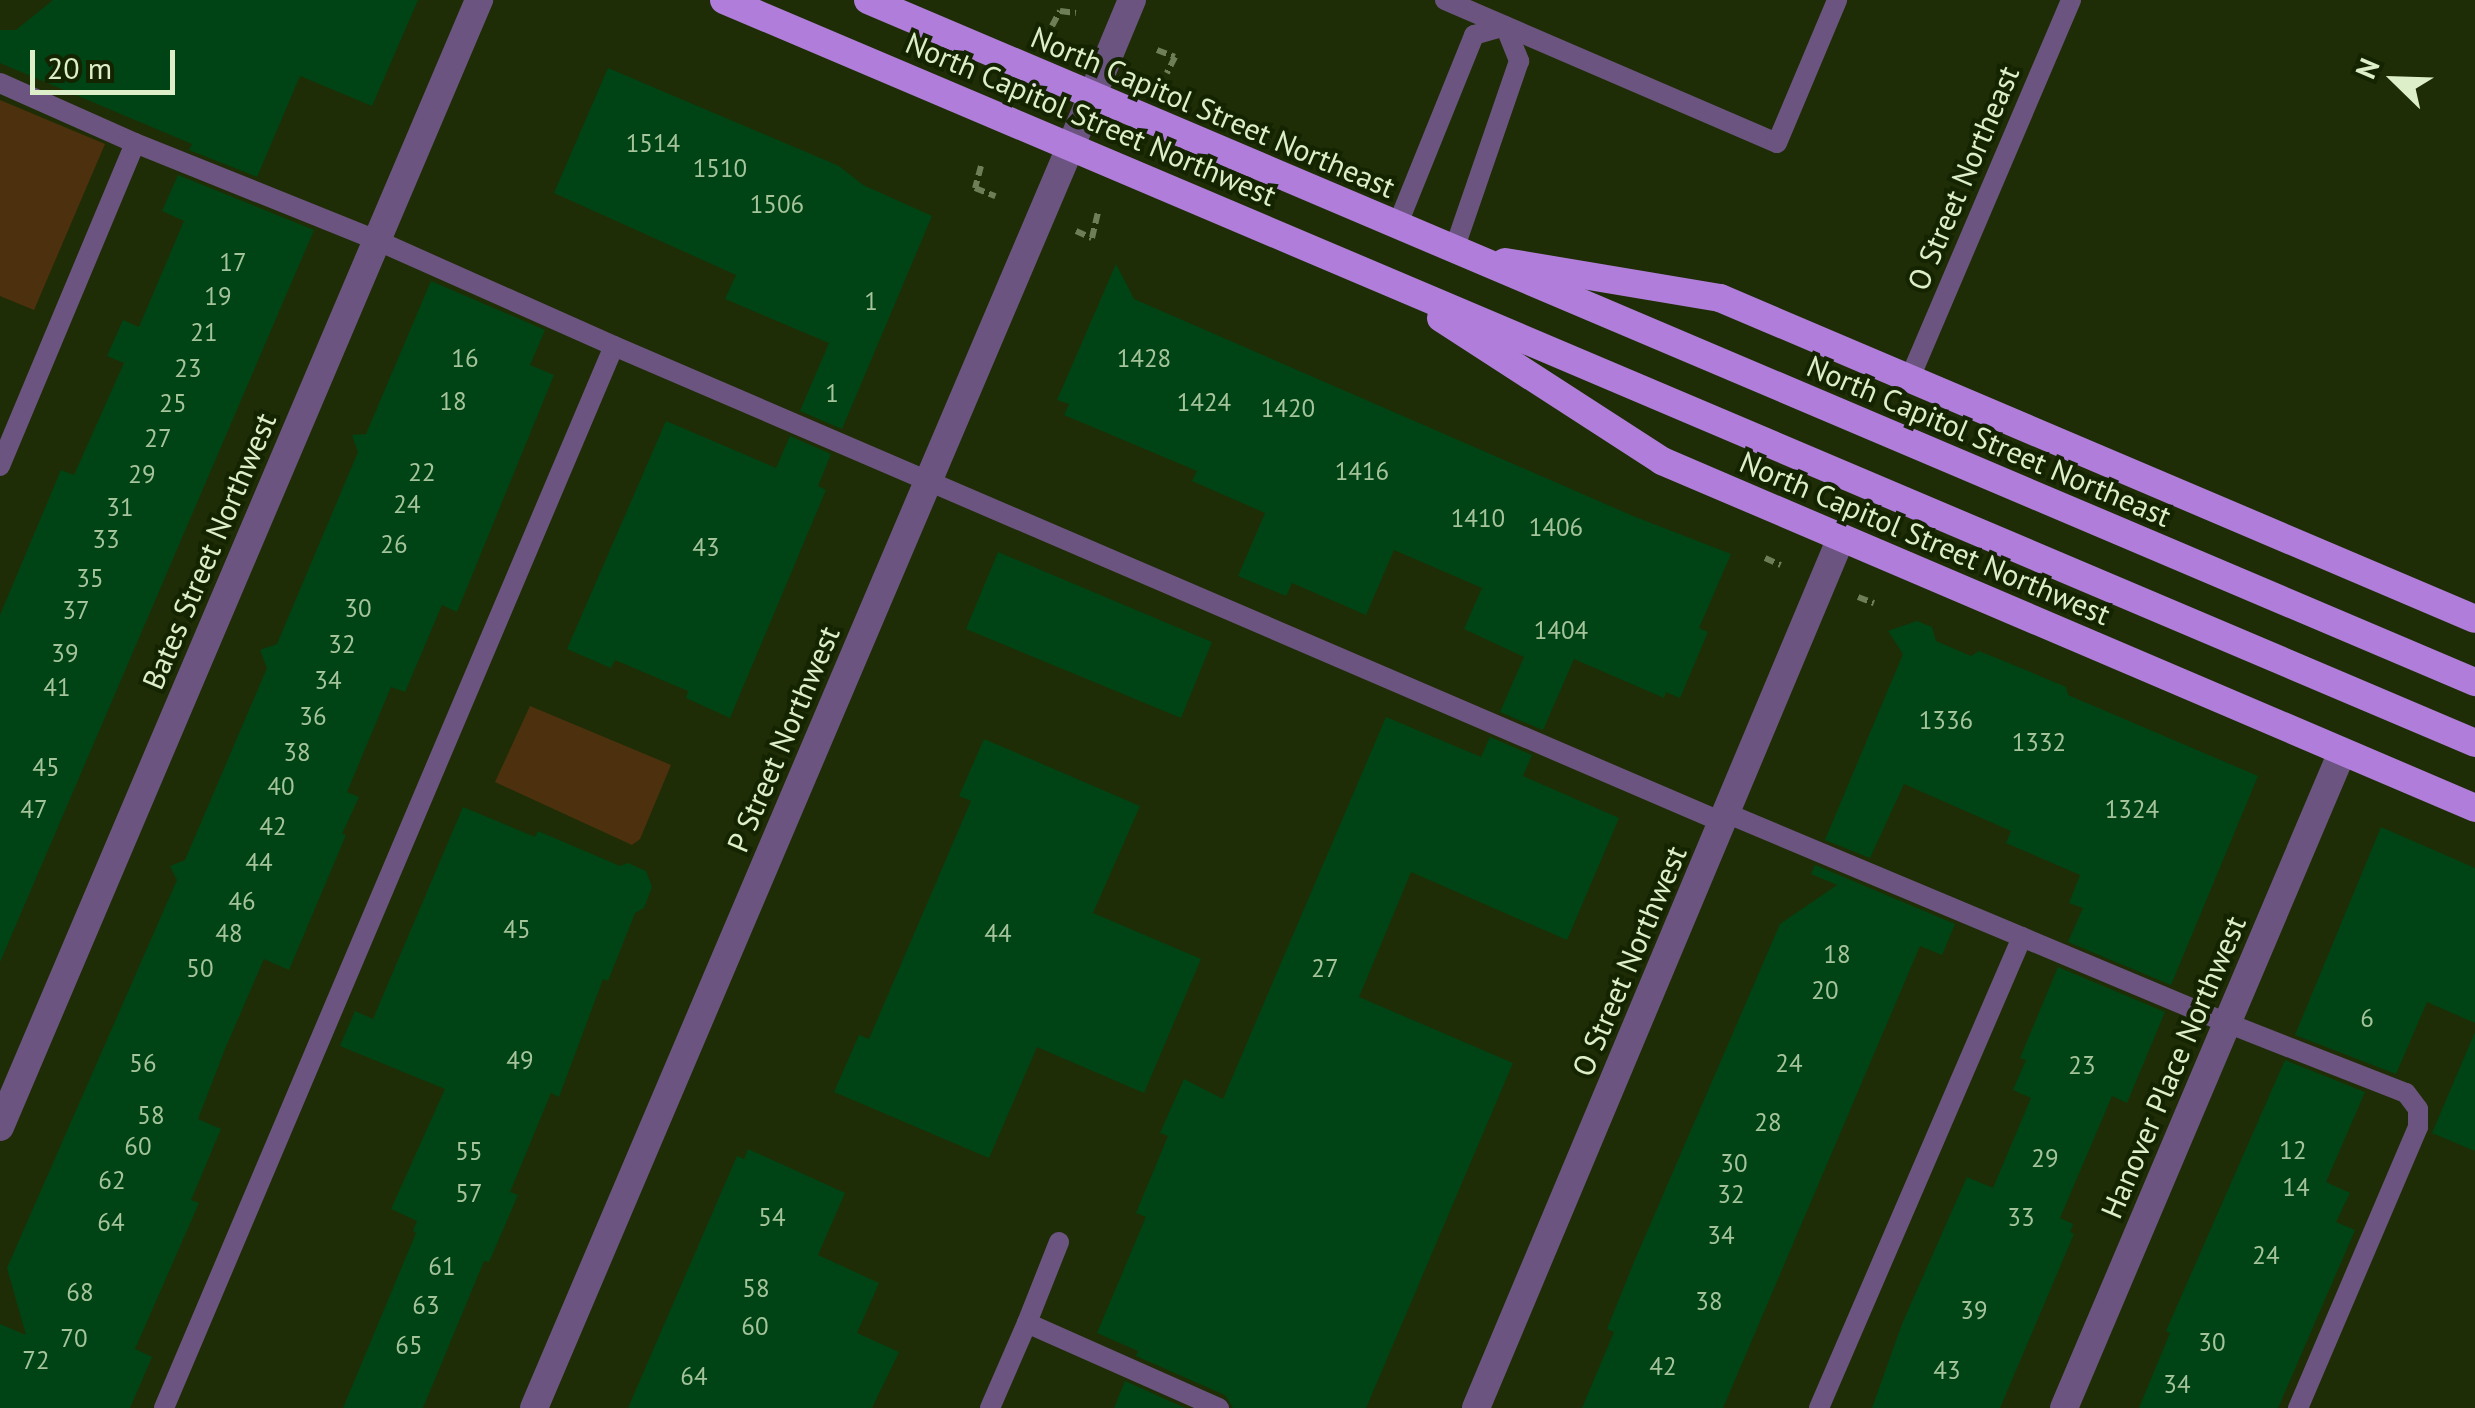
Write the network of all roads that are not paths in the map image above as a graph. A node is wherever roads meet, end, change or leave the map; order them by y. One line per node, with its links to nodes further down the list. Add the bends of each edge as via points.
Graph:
1 (479, 0): 14 (street, Bates Street Northwest)
2 (724, 0): 12 (main road, North Capitol Street Northwest)
3 (868, 0): 10 (main road, North Capitol Street Northeast)
4 (1132, 0): 10 (street, P Street Northwest)
5 (1445, 0): 8 (lane)
6 (1837, 0): 8 (lane, via 1776,142)
7 (2071, 0): 18 (lane, O Street Northeast)
8 (1505, 26): 13 (lane, via 1474,35); 15 (lane, via 1520,61)
9 (0, 83): 11 (lane)
10 (1092, 96): 12 (street, P Street Northwest); 13 (main road, North Capitol Street Northeast)
11 (134, 142): 14 (lane); 19 (lane)
12 (1071, 144): 16 (main road, North Capitol Street Northwest); 20 (street, P Street Northwest)
13 (1397, 226): 15 (main road, North Capitol Street Northeast)
14 (376, 240): 17 (lane); 30 (street, Bates Street Northwest)
15 (1466, 255): 18 (main road, North Capitol Street Northeast, via 1720,298); 23 (main road, North Capitol Street Northeast)
16 (1377, 276): 21 (main road, North Capitol Street Northwest, via 1662,461); 24 (main road, North Capitol Street Northwest)
17 (614, 346): 20 (lane); 33 (lane)
18 (1910, 380): 22 (main road, North Capitol Street Northeast)
19 (0, 466)
20 (929, 478): 27 (lane, via 1328,662); 34 (street, P Street Northwest)
21 (1841, 538): 25 (main road, North Capitol Street Northwest); 27 (street, O Street Northwest)
22 (2475, 619)
23 (2475, 682)
24 (2475, 742)
25 (2342, 752): 26 (main road, North Capitol Street Northwest); 29 (street, Hanover Place Northwest)
26 (2475, 808)
27 (1724, 818): 28 (lane); 37 (street, O Street Northwest)
28 (2022, 937): 29 (lane); 38 (lane)
29 (2227, 1023): 39 (street, Hanover Place Northwest); 40 (lane, via 2406,1093 2418,1109 2418,1127)
30 (0, 1127)
31 (1059, 1242): 32 (lane)
32 (1027, 1323): 35 (lane); 36 (lane)
33 (164, 1408)
34 (534, 1408)
35 (990, 1408)
36 (1219, 1408)
37 (1476, 1408)
38 (1819, 1408)
39 (2064, 1408)
40 (2298, 1408)

